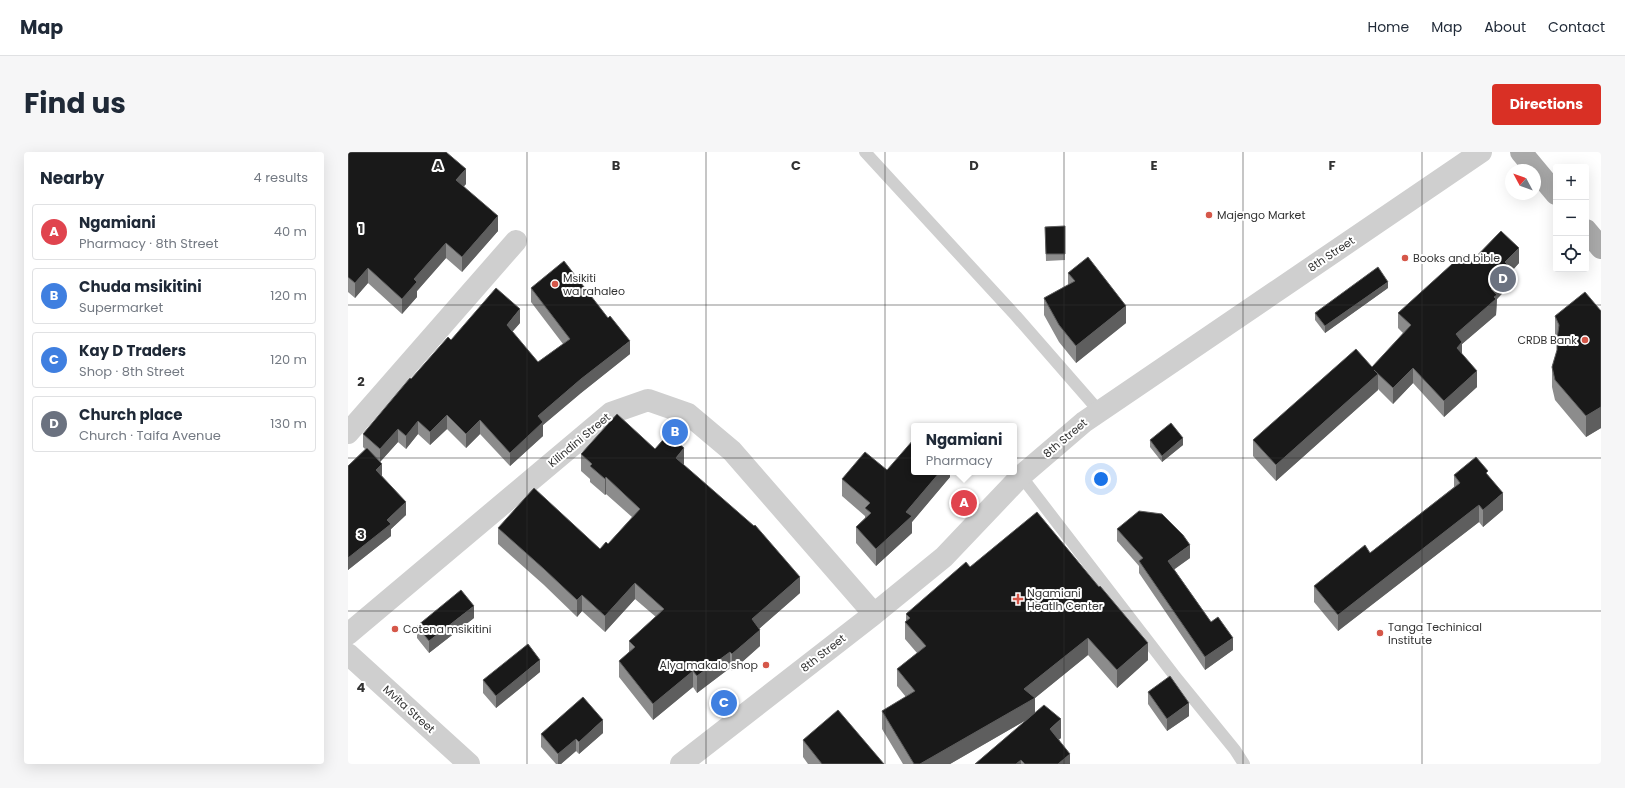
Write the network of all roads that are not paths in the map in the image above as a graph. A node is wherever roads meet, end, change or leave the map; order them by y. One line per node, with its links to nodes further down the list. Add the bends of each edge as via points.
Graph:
1 (865, 152): 8 (lane, via 1016,316)
2 (1481, 152): 8 (street, 8th Street)
3 (1520, 152): 4 (main road)
4 (1553, 190)
5 (1589, 234): 7 (main road)
6 (516, 241): 9 (street)
7 (1601, 248)
8 (1099, 411): 10 (street, 8th Street)
9 (348, 433)
10 (1021, 476): 11 (street, 8th Street, via 944,556); 16 (lane)
11 (874, 614): 12 (street, Kilindini Street, via 732,451 688,414 648,400 611,413); 15 (street, 8th Street)
12 (348, 634)
13 (348, 654): 14 (street, Mvita Street)
14 (469, 764)
15 (681, 764)
16 (1244, 764)

